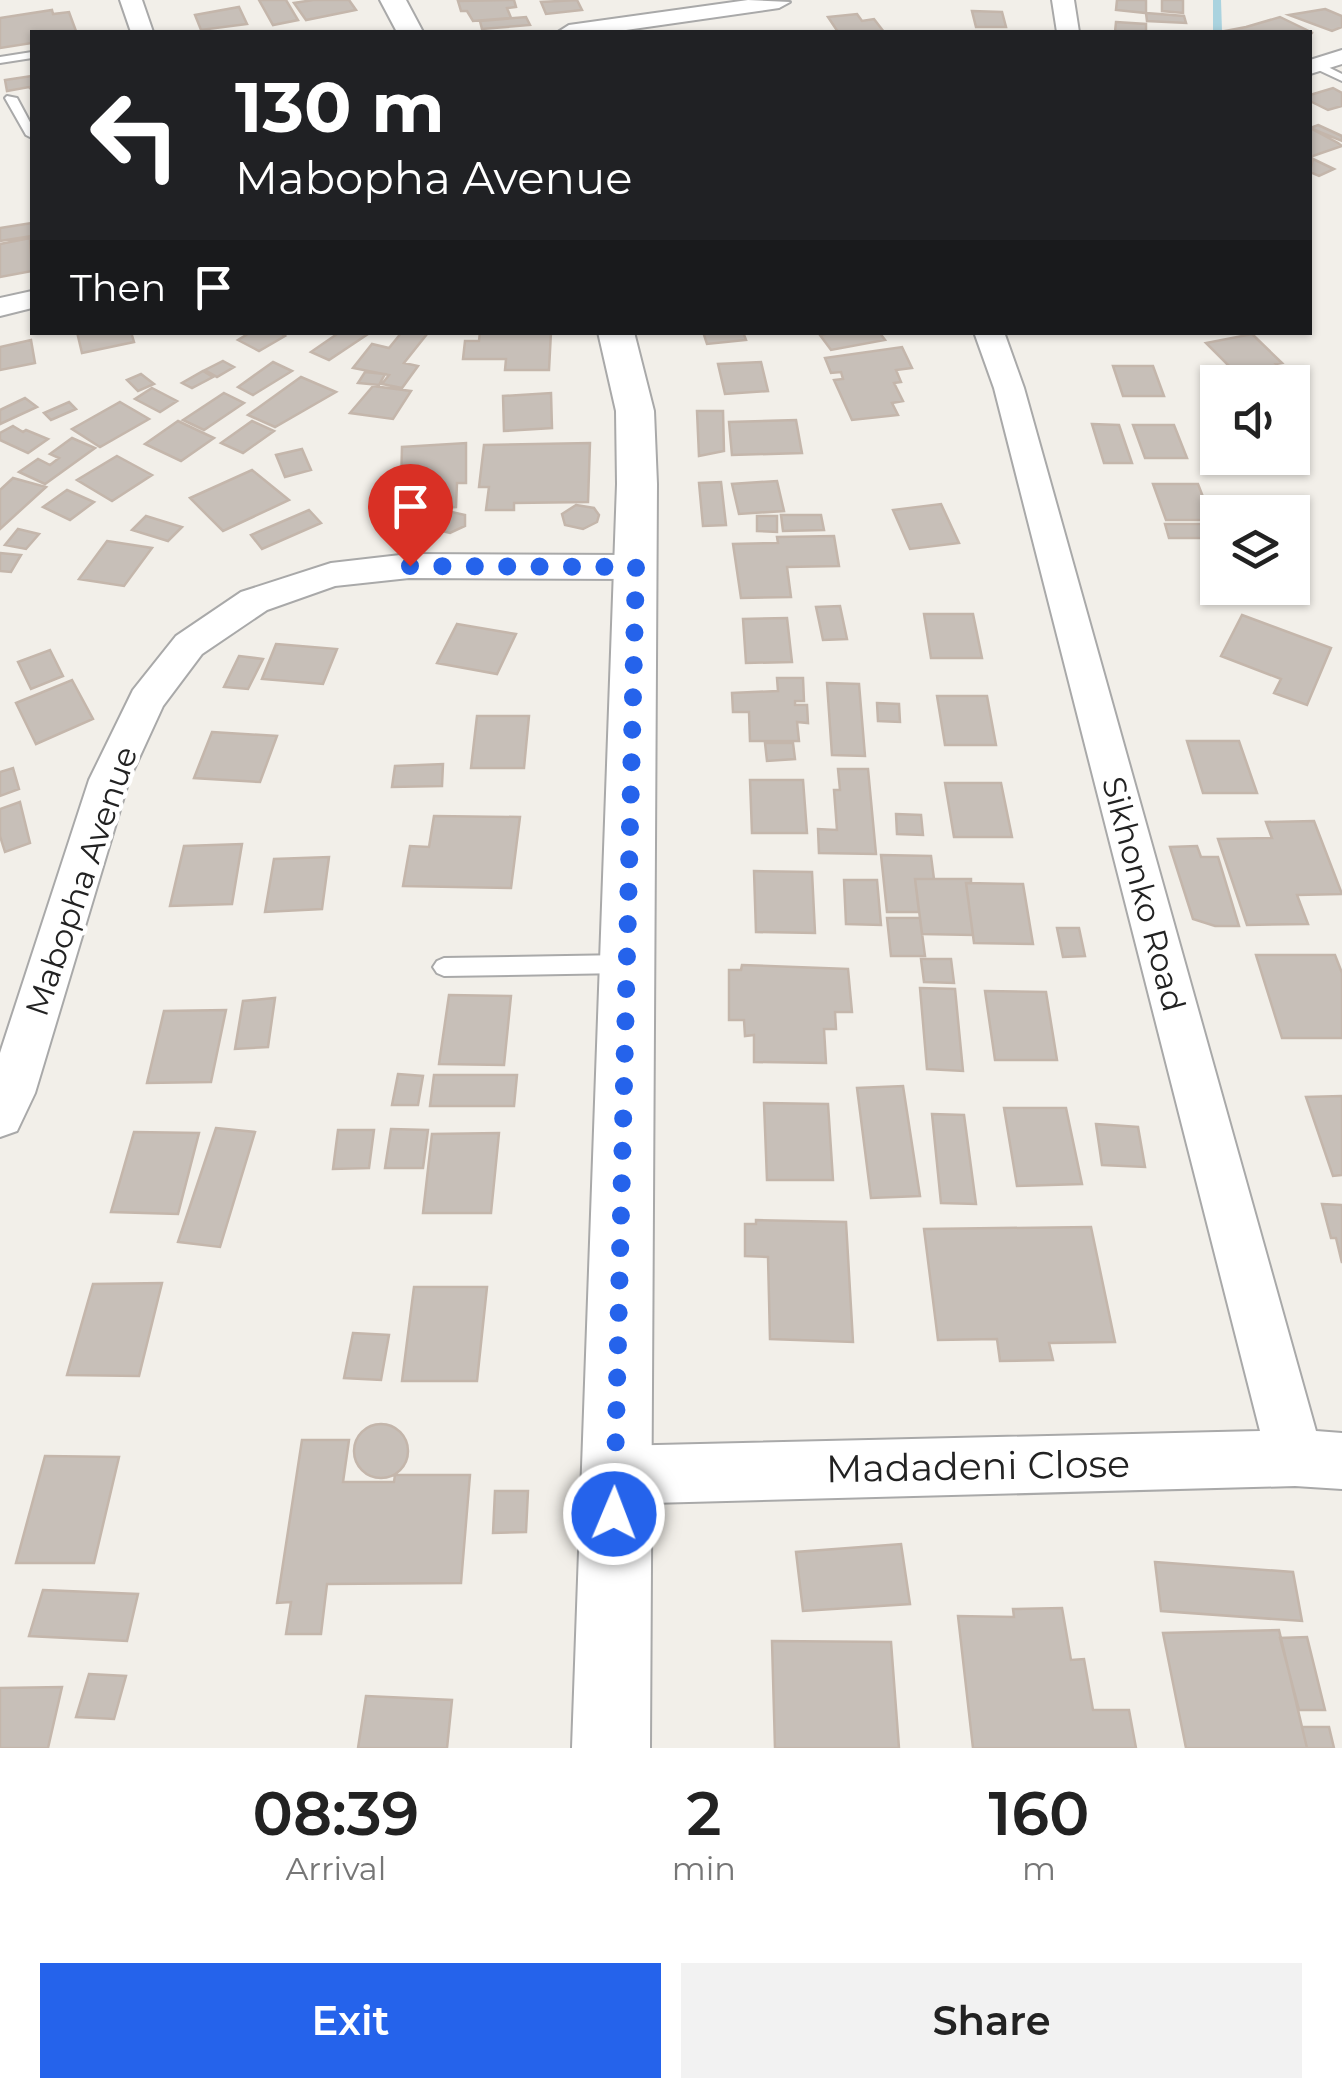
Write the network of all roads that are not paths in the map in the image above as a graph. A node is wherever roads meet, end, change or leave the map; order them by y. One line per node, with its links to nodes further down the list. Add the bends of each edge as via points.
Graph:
1 (131, 0): 5 (street)
2 (393, 0): 6 (street)
3 (1063, 0): 8 (street)
4 (782, 6): 7 (street)
5 (141, 30)
6 (409, 30)
7 (585, 30)
8 (1068, 30)
9 (30, 55): 11 (lane)
10 (1342, 57): 12 (street)
11 (0, 60)
12 (1313, 66): 13 (lane)
13 (1342, 78)
14 (11, 98): 15 (lane)
15 (30, 131)
16 (30, 300): 17 (street)
17 (0, 307)
18 (617, 335): 20 (street, via 635,410)
19 (990, 335): 24 (street, Sikhonko Road)
20 (636, 567): 21 (street); 23 (street, Mabopha Avenue, via 410,566 331,574 254,601 189,645 147,700 109,780)
21 (626, 964): 22 (lane); 25 (street)
22 (444, 967)
23 (0, 1115)
24 (1319, 1459): 25 (street, Madadeni Close)
25 (614, 1475): 26 (street)
26 (610, 1748)

